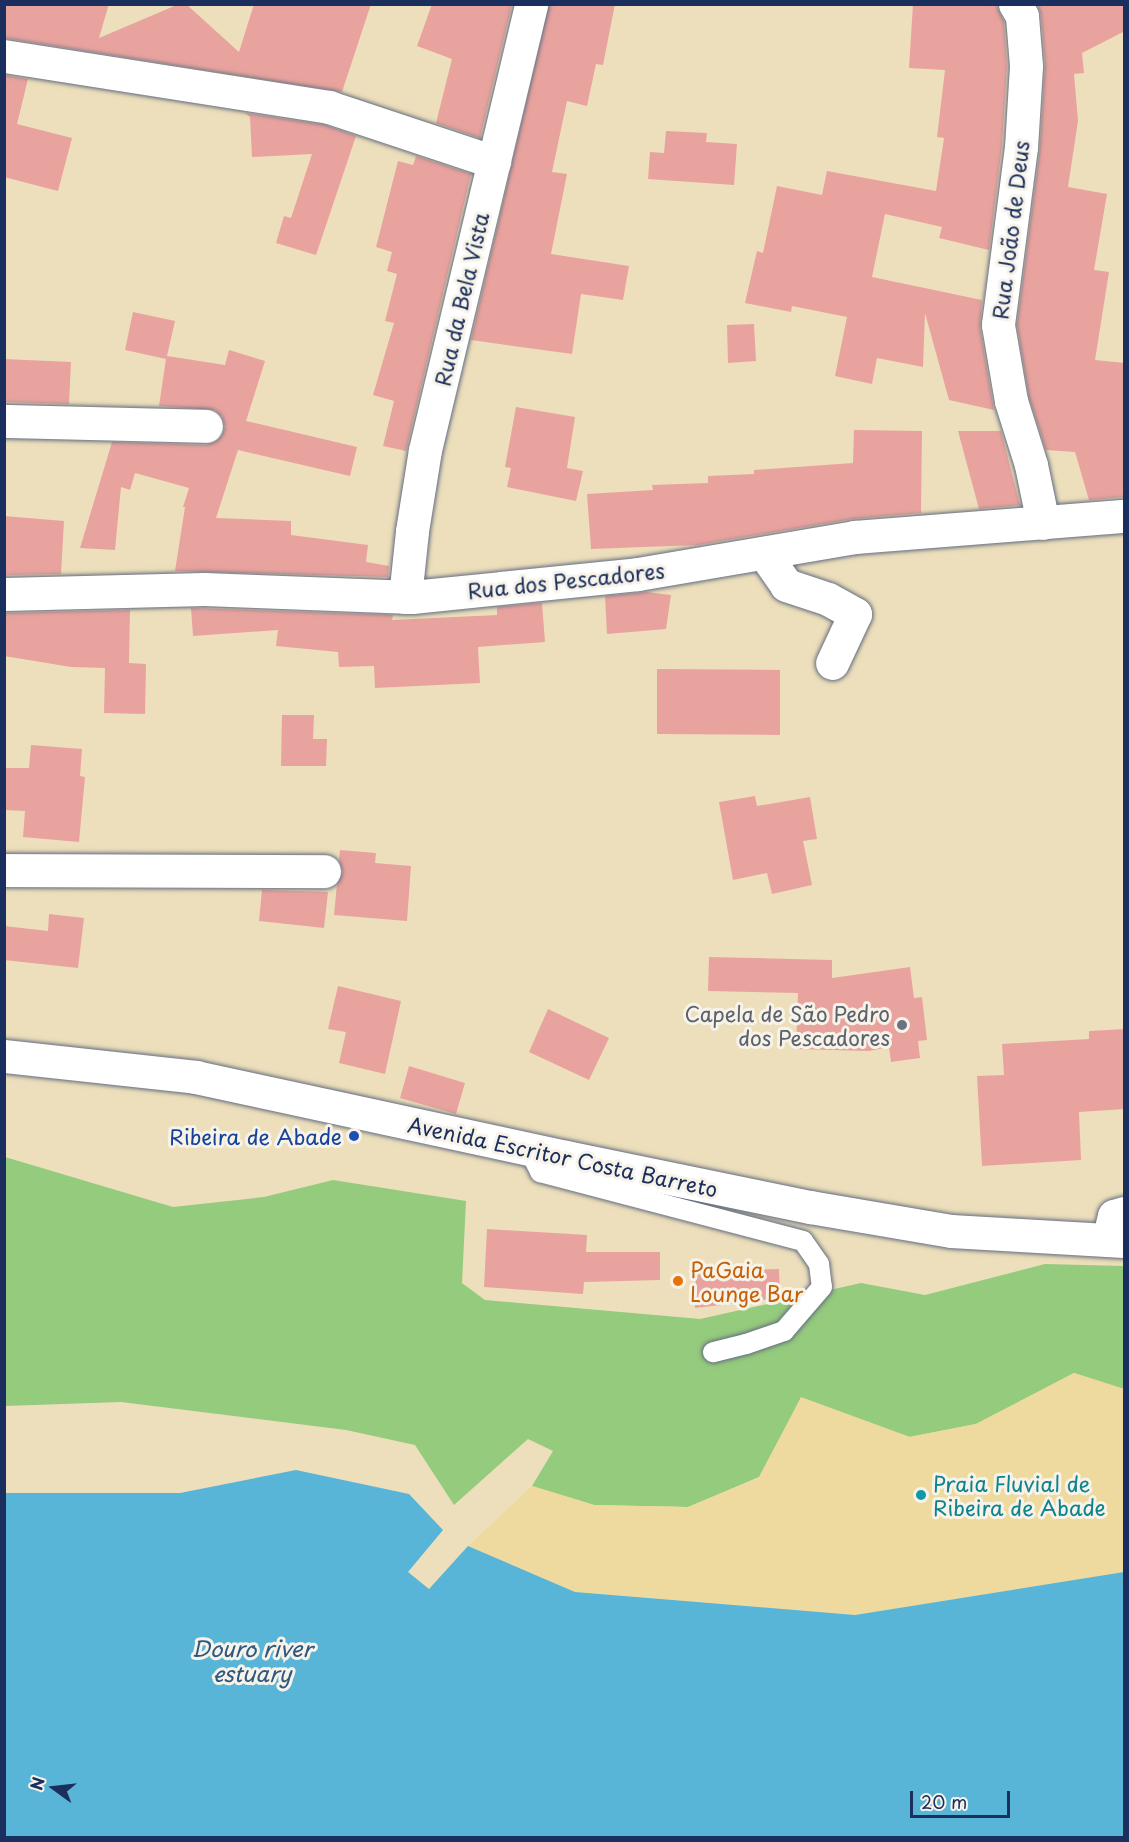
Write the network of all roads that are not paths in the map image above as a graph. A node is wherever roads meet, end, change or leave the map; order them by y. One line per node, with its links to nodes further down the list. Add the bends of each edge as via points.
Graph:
1 (531, 4): 4 (street, Rua da Bela Vista)
2 (1015, 4): 8 (street, Rua João de Deus, via 1022,16 1026,66 1021,147 998,325 1011,401 1031,465)
3 (4, 56): 4 (street, via 329,107)
4 (494, 162): 11 (street, Rua da Bela Vista, via 425,450)
5 (4, 421): 6 (street)
6 (206, 426)
7 (1125, 516): 8 (street, Rua dos Pescadores)
8 (1043, 524): 9 (street, Rua dos Pescadores, via 855,537)
9 (764, 553): 11 (street, Rua dos Pescadores, via 638,574); 12 (street, via 786,585 828,599 855,614)
10 (4, 594): 11 (street, Rua dos Pescadores, via 204,589)
11 (405, 597)
12 (832, 663)
13 (4, 870): 14 (street)
14 (324, 871)
15 (4, 1056): 16 (street, Avenida Escritor Costa Barreto, via 196,1077)
16 (529, 1150): 18 (street, Avenida Escritor Costa Barreto, via 810,1207 951,1231); 19 (lane, via 540,1172 802,1241 819,1264 822,1287 784,1331)
17 (1125, 1213): 18 (street, via 1114,1216)
18 (1116, 1241)
19 (713, 1352)

